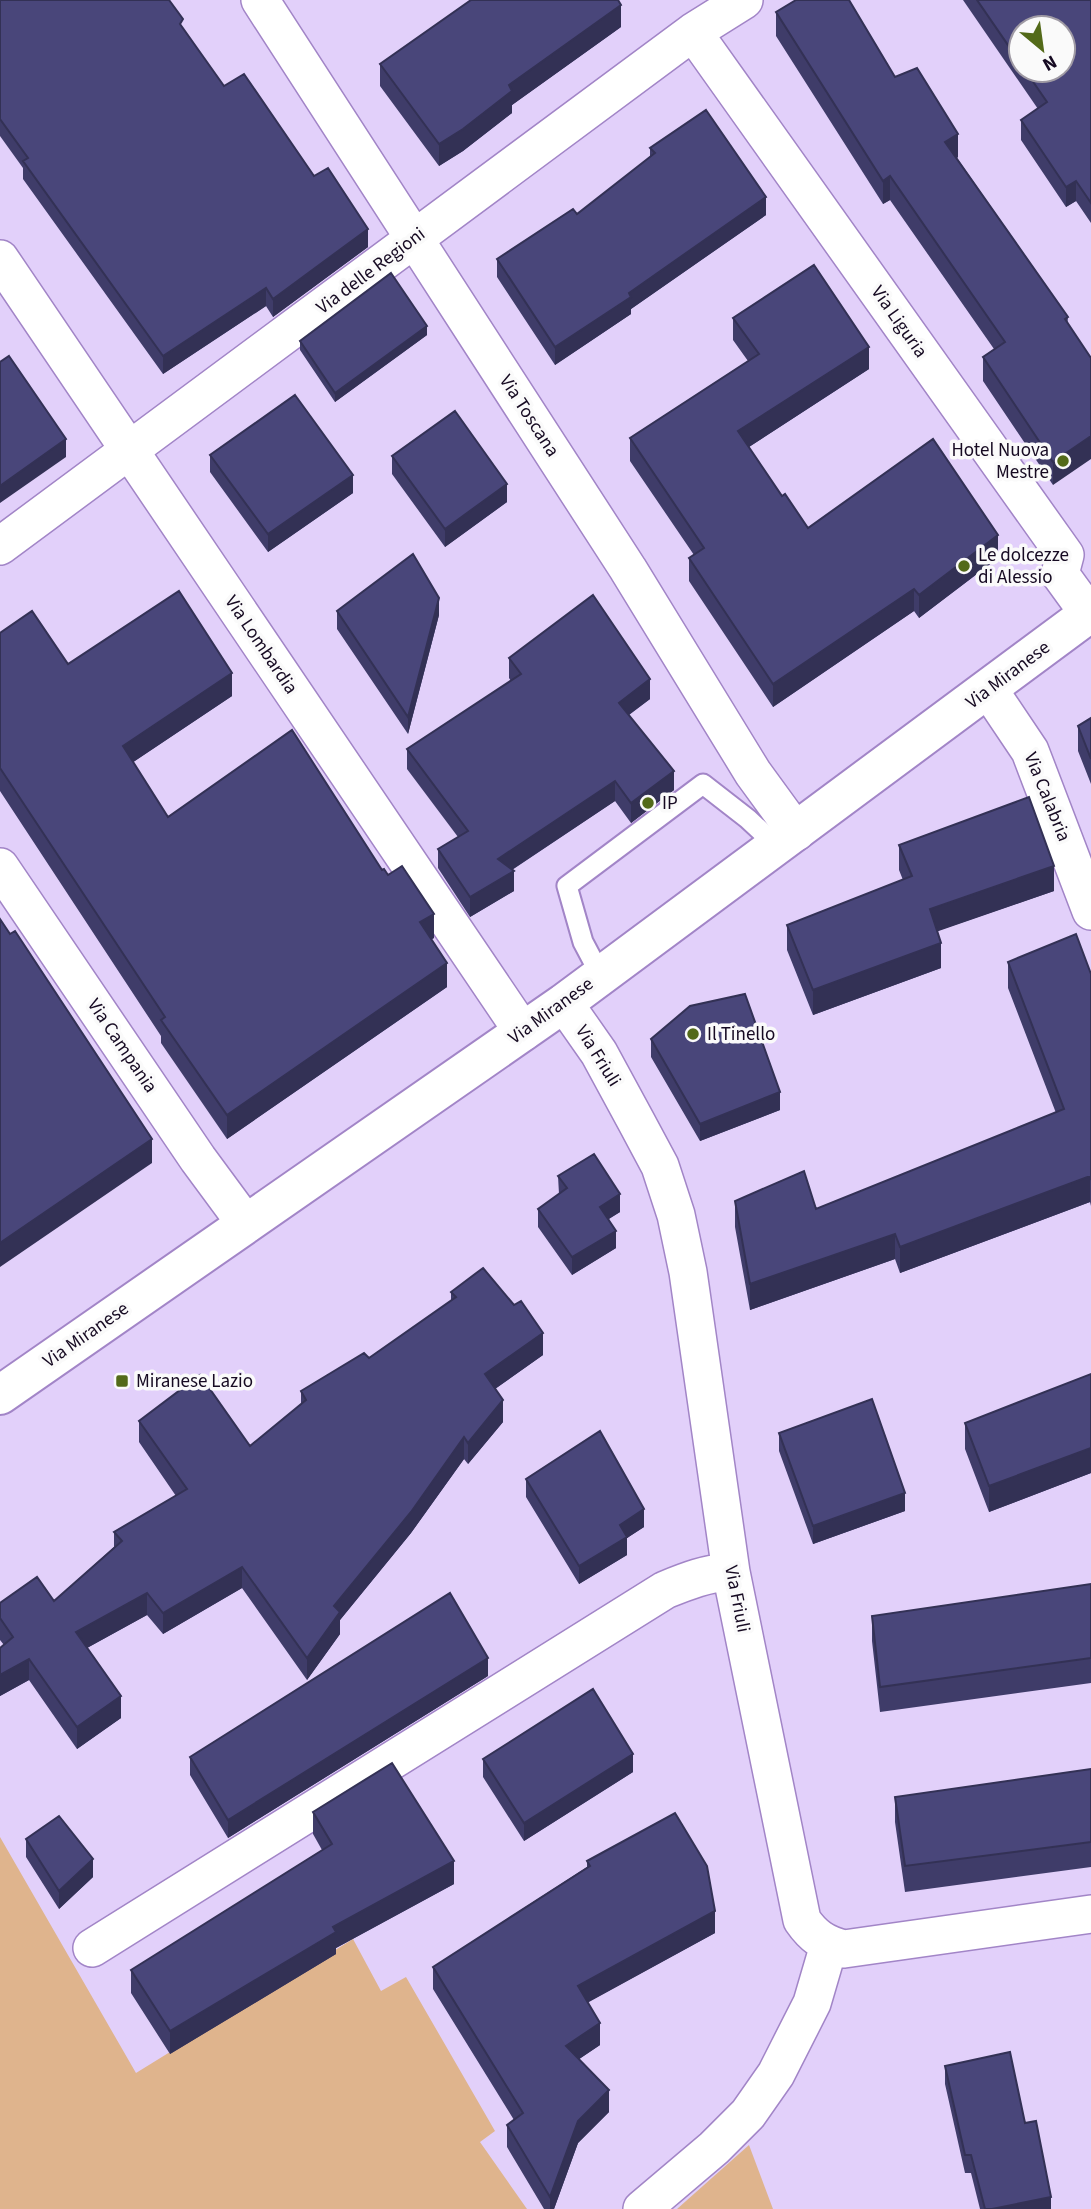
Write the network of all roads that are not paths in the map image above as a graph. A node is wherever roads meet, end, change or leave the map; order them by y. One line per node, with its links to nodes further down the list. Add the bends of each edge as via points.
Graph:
1 (260, 0): 4 (street, Via Toscana)
2 (744, 0): 3 (street, Via delle Regioni)
3 (693, 32): 4 (street, Via delle Regioni); 8 (street, Via Liguria, via 1065,555 1060,574)
4 (415, 239): 6 (street, Via delle Regioni); 10 (street, Via Toscana, via 628,569 753,773)
5 (0, 259): 6 (street, Via Lombardia)
6 (129, 451): 7 (street, Via delle Regioni); 15 (street, Via Lombardia)
7 (0, 546)
8 (1090, 613): 9 (street, Via Miranese)
9 (989, 690): 10 (street, Via Miranese); 12 (street, Via Calabria, via 1030,751)
10 (787, 839): 13 (street, Via Miranese); 13 (lane, via 748,819 703,784 567,886 583,942)
11 (0, 867): 16 (street, Via Campania)
12 (1091, 911)
13 (601, 976): 14 (street, Via Miranese)
14 (564, 1003): 15 (street, Via Miranese); 18 (street, Via Friuli, via 599,1053 637,1122 660,1166 676,1216)
15 (523, 1032): 16 (street, Via Miranese)
16 (246, 1224): 17 (street, Via Miranese)
17 (0, 1395)
18 (732, 1572): 20 (street, Via Friuli, via 802,1920); 21 (street, via 692,1579 656,1596)
19 (1091, 1914): 20 (street, via 880,1945 844,1949)
20 (829, 1945): 22 (street, via 798,2034 748,2114)
21 (92, 1948)
22 (642, 2209)

